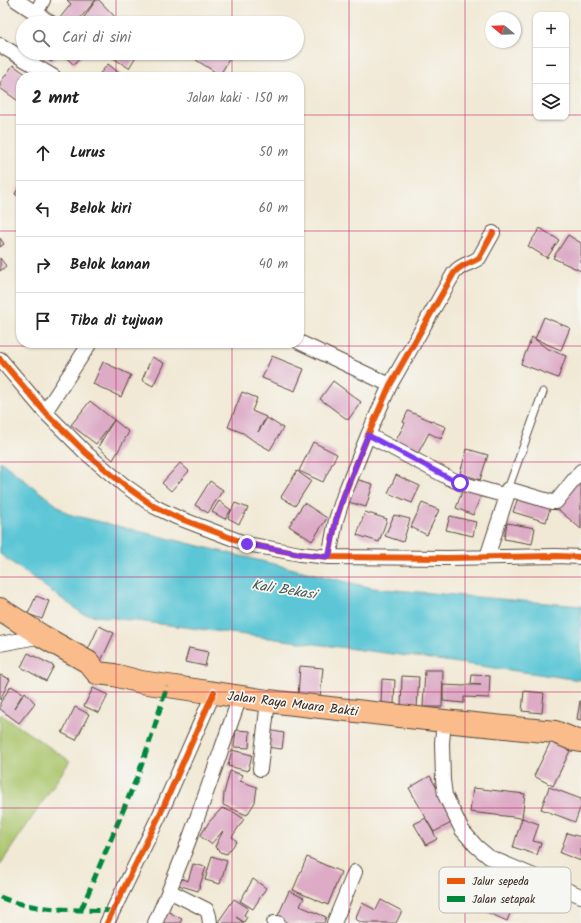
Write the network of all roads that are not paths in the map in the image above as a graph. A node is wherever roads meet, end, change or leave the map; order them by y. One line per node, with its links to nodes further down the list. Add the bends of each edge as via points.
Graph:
1 (16, 0): 3 (street)
2 (43, 0): 3 (street)
3 (36, 13): 4 (street)
4 (40, 16)
5 (0, 45): 6 (street)
6 (16, 54)
7 (25, 60): 8 (street)
8 (46, 72)
9 (493, 233): 13 (street, via 479,258 461,266 454,273)
10 (304, 344): 13 (street)
11 (87, 348): 15 (street)
12 (0, 360): 15 (street)
13 (390, 385): 16 (street)
14 (543, 392): 18 (lane)
15 (45, 412): 19 (street, via 86,453 154,507 247,544)
16 (368, 435): 18 (street, via 460,483); 19 (street, via 336,520)
17 (581, 471): 18 (street, via 556,502)
18 (507, 492): 21 (street)
19 (329, 557): 21 (street)
20 (581, 557): 21 (street)
21 (487, 558)
22 (0, 609): 23 (main road, Jalan Raya Muara Bakti)
23 (42, 636): 24 (street); 25 (main road, Jalan Raya Muara Bakti, via 88,662 98,673)
24 (0, 644)
25 (214, 692): 26 (main road, Jalan Raya Muara Bakti); 36 (street, via 162,810)
26 (240, 697): 27 (main road, Jalan Raya Muara Bakti); 33 (street)
27 (268, 701): 28 (main road, Jalan Raya Muara Bakti); 30 (street)
28 (444, 721): 29 (main road, Jalan Raya Muara Bakti, via 555,732); 31 (street, via 442,743 445,795 462,830 476,846 489,856)
29 (581, 741)
30 (260, 769)
31 (514, 867)
32 (355, 872): 41 (street)
33 (169, 891): 37 (street); 38 (street, via 207,910)
34 (571, 892): 35 (street)
35 (581, 896)
36 (107, 923)
37 (155, 923)
38 (210, 923)
39 (274, 923): 40 (street)
40 (278, 923)
41 (334, 923)

